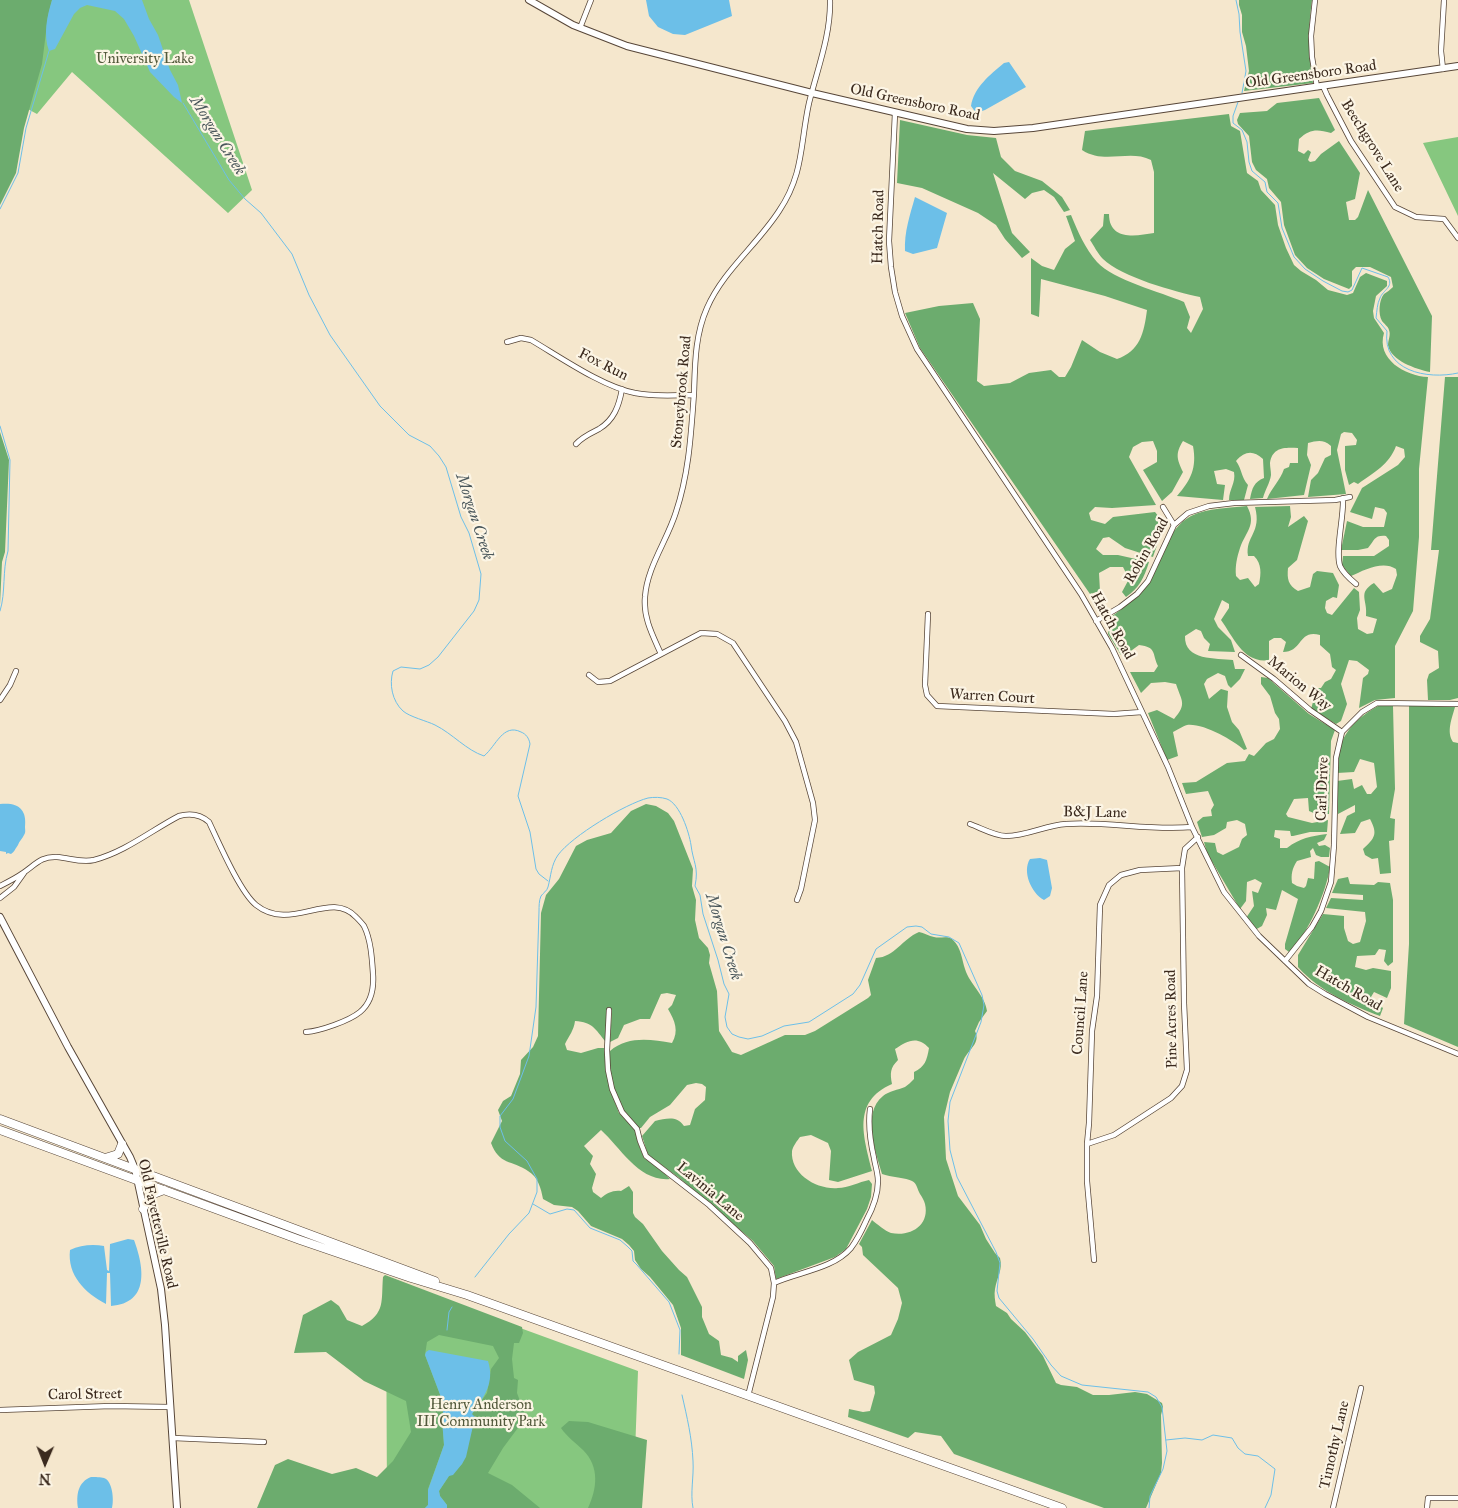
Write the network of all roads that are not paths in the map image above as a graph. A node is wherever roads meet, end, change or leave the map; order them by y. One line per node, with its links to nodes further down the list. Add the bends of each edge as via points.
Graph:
1 (529, 0): 6 (street, Old Greensboro Road)
2 (591, 0): 6 (street)
3 (830, 0): 10 (street, Stoneybrook Road, via 824,46)
4 (1315, 0): 9 (street, Beechgrove Lane, via 1312,57)
5 (1444, 0): 8 (street)
6 (580, 28): 10 (street, Old Greensboro Road, via 627,46)
7 (1458, 66): 8 (street, Old Greensboro Road)
8 (1443, 69): 9 (street, Old Greensboro Road)
9 (1320, 86): 11 (street, Old Greensboro Road, via 1002,131 967,129); 12 (street, Beechgrove Lane, via 1351,141 1395,207 1416,217 1444,219)
10 (812, 93): 11 (street, Old Greensboro Road); 15 (street, Stoneybrook Road, via 801,158 788,197 773,221 720,284 706,308 698,335)
11 (896, 113): 23 (street, Hatch Road, via 889,240 895,292 908,331)
12 (1458, 238)
13 (507, 342): 14 (street, Fox Run, via 516,338 531,340)
14 (622, 389): 15 (street, Fox Run, via 646,394); 16 (street, via 618,408 611,419)
15 (693, 395): 24 (street, Stoneybrook Road, via 690,448 681,497 650,571 644,600 651,633)
16 (576, 444)
17 (1350, 497): 18 (street, Robin Road)
18 (1344, 498): 20 (street, Robin Road, via 1209,506 1188,513); 21 (street, via 1340,562)
19 (1162, 507): 20 (street)
20 (1174, 525): 23 (street, Robin Road, via 1148,581 1132,598)
21 (1356, 584)
22 (928, 614): 30 (street, Warren Court, via 925,685 927,695 937,706)
23 (1096, 621): 30 (street, Hatch Road)
24 (661, 654): 27 (street, via 610,680 598,682); 39 (street, via 702,633 724,636 738,650 789,727 814,811 814,826)
25 (1241, 655): 31 (street, Marion Way)
26 (16, 671): 28 (street)
27 (589, 675)
28 (0, 700)
29 (1458, 704): 31 (street, via 1377,704 1362,712)
30 (1142, 712): 33 (street, Hatch Road)
31 (1342, 732): 41 (street, Carl Drive, via 1336,758 1331,882 1312,927)
32 (970, 824): 33 (street, B&J Lane, via 1006,836 1067,824)
33 (1192, 827): 34 (street, Hatch Road)
34 (1198, 837): 35 (street, via 1185,849); 41 (street, Hatch Road, via 1224,892 1259,936)
35 (1182, 868): 49 (street, Pine Acres Road, via 1186,1078 1177,1092 1157,1108 1114,1135); 49 (street, Council Lane, via 1127,872 1115,879 1103,896 1098,927)
36 (25, 872): 37 (street); 38 (street); 43 (street, via 38,860 47,858 82,861 110,855 179,816 202,817 209,822 244,891 261,909 285,915 342,908 364,925 374,981 369,1000 358,1014)
37 (0, 886)
38 (0, 898)
39 (796, 900)
40 (0, 917): 48 (street, Old Fayetteville Road)
41 (1285, 961): 44 (street, Hatch Road, via 1310,984 1348,1007)
42 (609, 1010): 56 (street, Lavinia Lane, via 607,1050 612,1089 622,1112 637,1129 646,1156 709,1205 750,1243 771,1268)
43 (306, 1032)
44 (1458, 1054)
45 (870, 1108): 56 (street, via 868,1123 878,1181 869,1216 859,1235 840,1257)
46 (0, 1119): 50 (highway)
47 (0, 1130): 52 (highway)
48 (122, 1144): 50 (highway, via 118,1154); 51 (street, Old Fayetteville Road)
49 (1087, 1144): 55 (street, Council Lane)
50 (105, 1158): 51 (highway)
51 (135, 1169): 52 (street, Old Fayetteville Road); 57 (highway)
52 (137, 1181): 53 (highway); 54 (street, Old Fayetteville Road)
53 (164, 1190): 54 (highway, via 151,1195); 57 (highway, via 300,1240)
54 (143, 1208): 60 (street, Old Fayetteville Road, via 161,1289)
55 (1094, 1260)
56 (774, 1283): 59 (street)
57 (467, 1295): 59 (highway)
58 (1361, 1388): 67 (street, Timothy Lane)
59 (748, 1396): 66 (highway)
60 (170, 1406): 61 (street, Carol Street); 62 (street, Old Fayetteville Road)
61 (0, 1410)
62 (173, 1438): 63 (street); 65 (street, Old Fayetteville Road)
63 (264, 1442)
64 (1458, 1498): 68 (street, via 1428,1498)
65 (177, 1508)
66 (1062, 1508)
67 (1333, 1508)
68 (1427, 1508)

